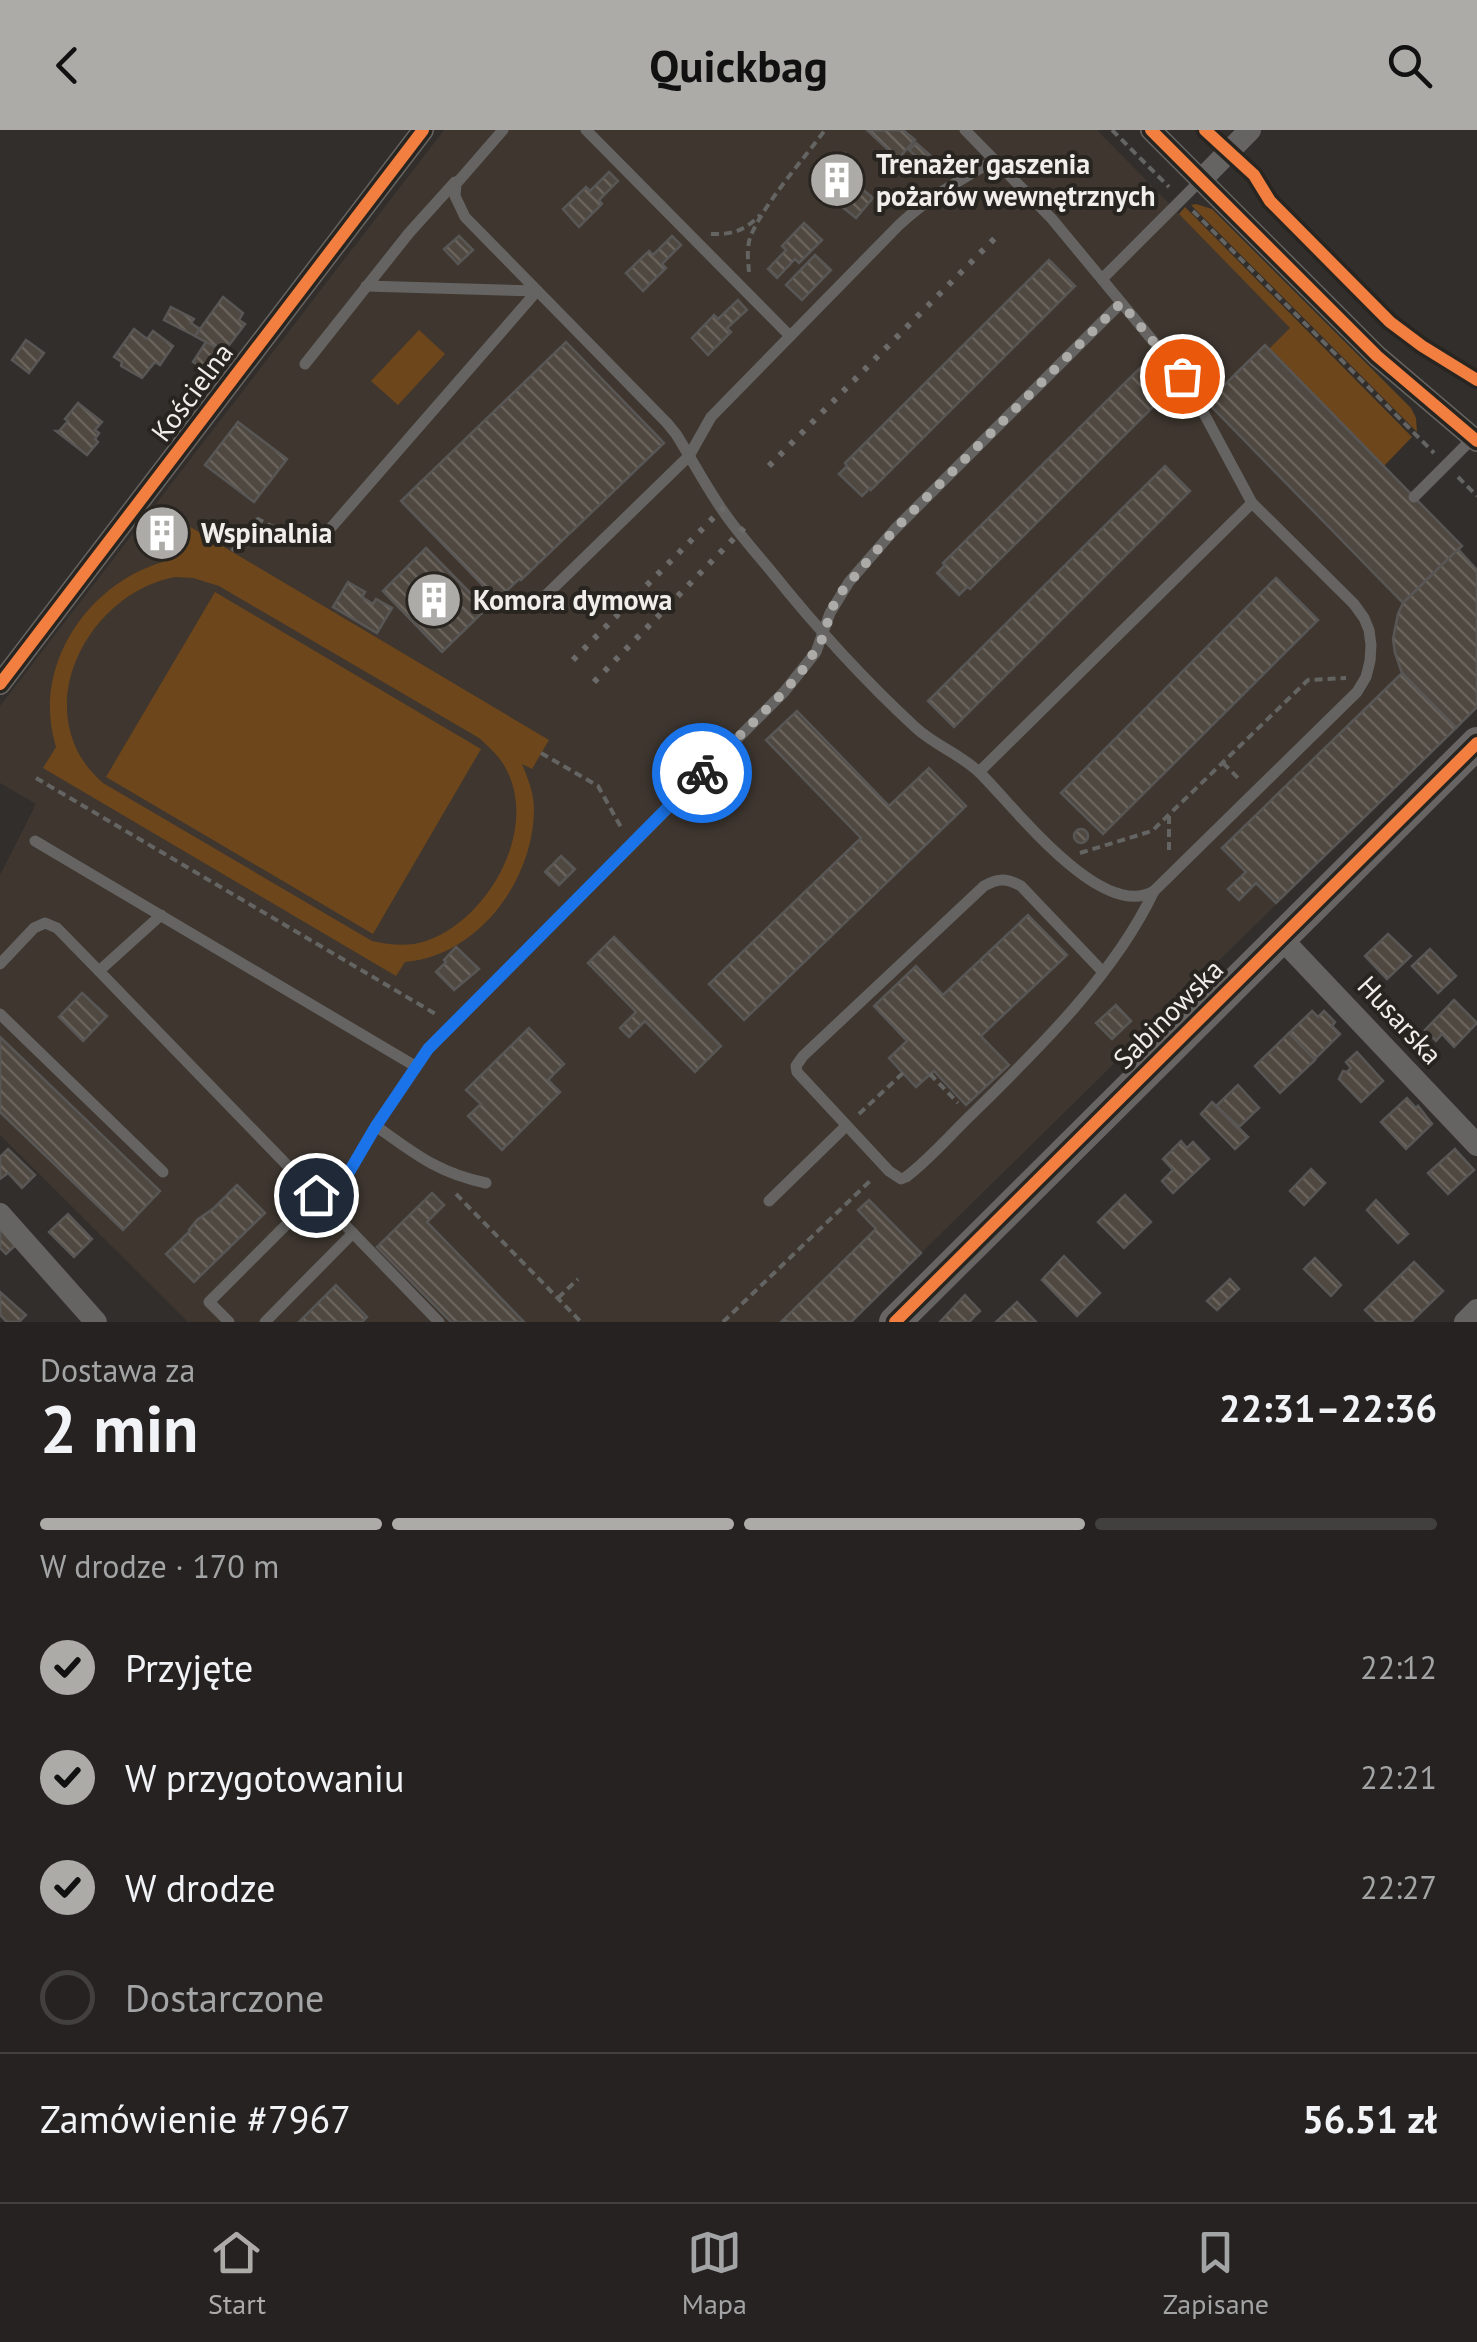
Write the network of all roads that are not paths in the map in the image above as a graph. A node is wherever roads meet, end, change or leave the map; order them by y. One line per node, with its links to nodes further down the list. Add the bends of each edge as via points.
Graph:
1 (423, 130): 23 (street, Kościelna)
2 (504, 130): 8 (lane)
3 (586, 130): 14 (lane)
4 (965, 130): 7 (lane)
5 (1151, 130): 9 (street)
6 (1250, 130): 9 (street)
7 (995, 160): 10 (lane); 14 (lane, via 920,205)
8 (468, 168): 11 (lane); 12 (lane, via 456,184 460,210)
9 (1200, 180): 10 (lane); 16 (street, via 1376,356)
10 (1102, 279): 13 (lane)
11 (366, 286): 12 (lane); 15 (lane)
12 (537, 290): 17 (lane, via 667,423); 20 (lane)
13 (1121, 303): 19 (lane, via 1187,382); 22 (lane, via 895,529 838,596)
14 (790, 336): 17 (lane, via 711,417)
15 (305, 364)
16 (1476, 441): 18 (lane)
17 (689, 456): 21 (lane); 22 (lane, via 729,520)
18 (1414, 497)
19 (1252, 503): 25 (lane); 27 (lane, via 1364,618 1371,645 1366,677)
20 (322, 538)
21 (541, 600)
22 (824, 636): 25 (lane, via 926,737); 34 (lane, via 784,692)
23 (0, 684)
24 (1477, 743): 29 (street, Sabinowska)
25 (980, 772): 27 (lane, via 1092,882 1134,898)
26 (35, 841): 28 (lane)
27 (1154, 891): 32 (lane)
28 (160, 915): 31 (lane); 34 (lane)
29 (1280, 937): 37 (street, Husarska); 50 (street, Sabinowska)
30 (0, 964): 31 (lane, via 45,923)
31 (99, 971): 40 (lane)
32 (1102, 971): 36 (lane, via 1041,1046 906,1177 894,1176); 36 (lane, via 1021,886 992,881 798,1060 801,1078)
33 (0, 1014): 38 (lane)
34 (415, 1066): 35 (lane)
35 (376, 1126): 39 (lane, via 450,1174); 42 (lane)
36 (846, 1126): 41 (lane)
37 (1477, 1145)
38 (163, 1172)
39 (486, 1183)
40 (316, 1195): 42 (lane); 47 (lane, via 209,1302)
41 (769, 1201)
42 (328, 1208): 44 (lane)
43 (0, 1214): 46 (street)
44 (353, 1234): 48 (lane); 49 (lane)
45 (1477, 1310): 51 (street)
46 (96, 1322)
47 (230, 1322)
48 (264, 1322)
49 (438, 1322)
50 (895, 1322)
51 (1466, 1322)

